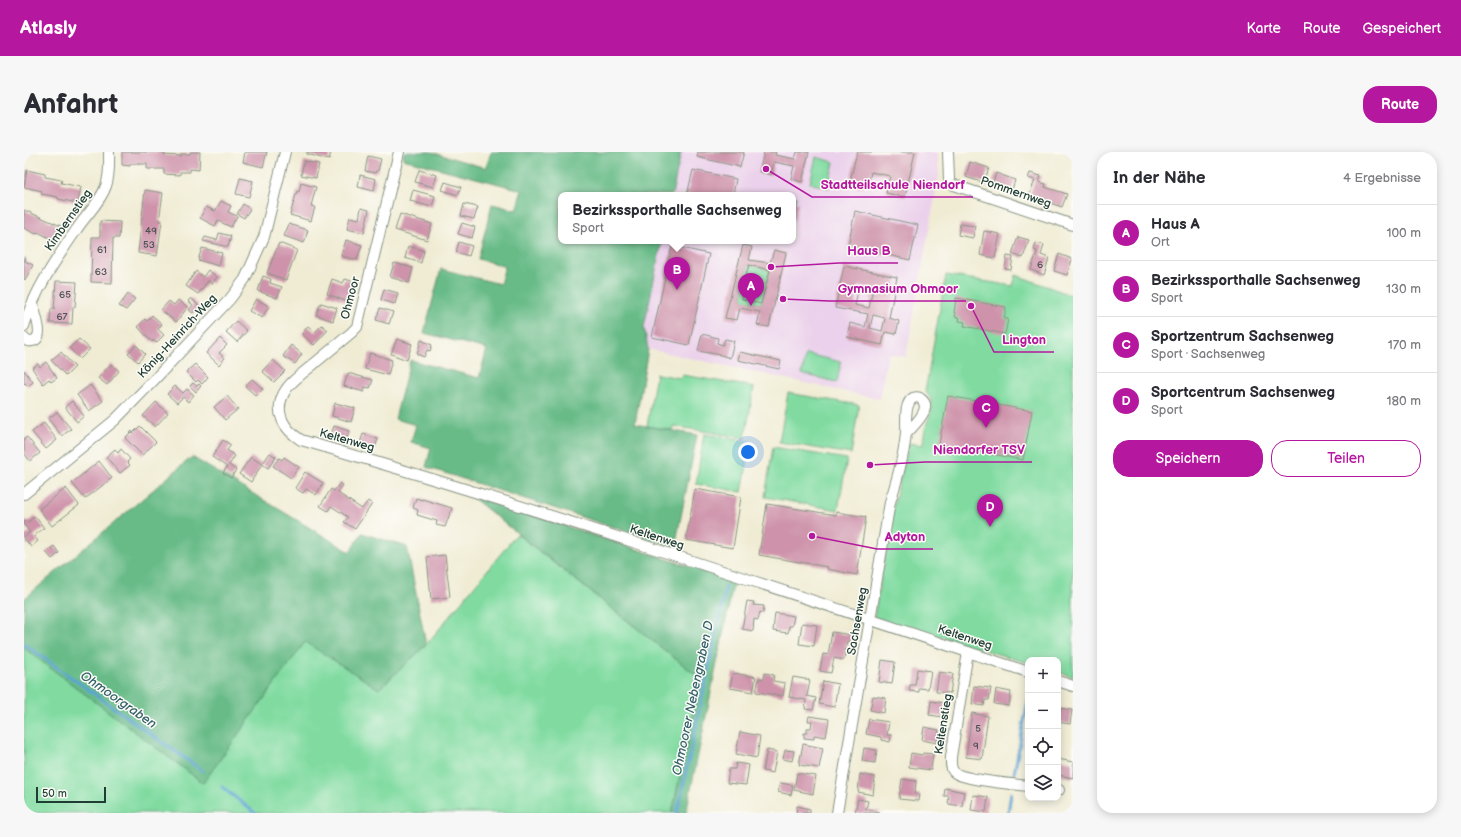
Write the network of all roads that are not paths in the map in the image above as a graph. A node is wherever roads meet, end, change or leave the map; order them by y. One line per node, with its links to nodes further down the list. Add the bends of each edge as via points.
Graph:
1 (108, 152): 6 (street, Kimbernstieg, via 108,177 103,194 48,273)
2 (285, 152): 11 (street, König-Heinrich-Weg, via 264,237 245,279 230,299 115,420)
3 (399, 152): 9 (street, Ohmoor, via 356,327 288,388 282,398 280,410)
4 (948, 152): 5 (street, Pommernweg, via 951,184)
5 (1073, 225)
6 (34, 298): 7 (street, Kimbernstieg); 8 (street, via 33,307 39,335 30,342)
7 (24, 326)
8 (24, 338)
9 (283, 421): 12 (street, Keltenweg, via 291,434 301,440 449,484)
10 (906, 434): 12 (street, Sachsenweg, via 890,502)
11 (24, 494)
12 (870, 620): 13 (street, Keltenweg); 18 (street, Sachsenweg)
13 (968, 652): 14 (street, Keltenweg); 17 (street, Keltenstieg, via 951,757 952,769 966,777)
14 (1025, 671)
15 (1061, 682): 16 (street)
16 (1073, 686)
17 (1025, 786)
18 (837, 813)

